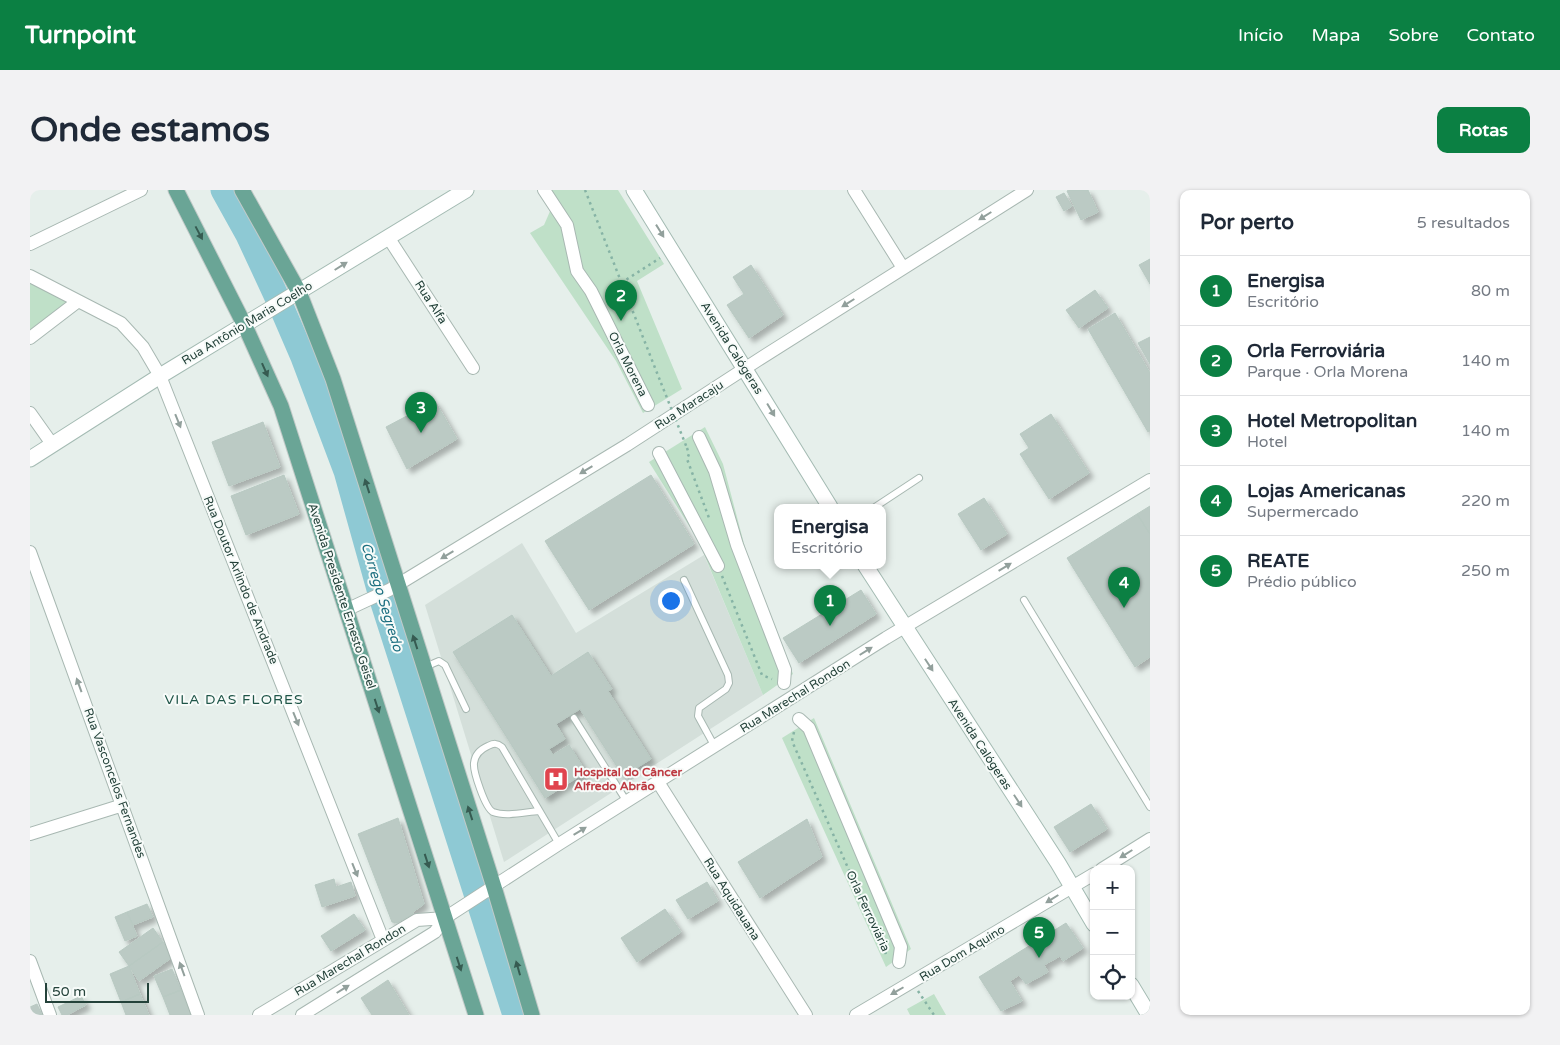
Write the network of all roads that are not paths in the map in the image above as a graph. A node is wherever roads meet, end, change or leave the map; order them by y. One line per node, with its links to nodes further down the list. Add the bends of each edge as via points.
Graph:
1 (141, 190): 10 (street)
2 (176, 190): 15 (main road, Avenida Presidente Ernesto Geisel, one-way to 15)
3 (242, 190): 13 (main road)
4 (466, 190): 9 (main road, Rua Antônio Maria Coelho)
5 (544, 190): 20 (street, Orla Morena, via 567,225 577,271 591,292)
6 (634, 190): 18 (main road, Avenida Calógeras, one-way to 18)
7 (854, 190): 11 (street)
8 (1027, 190): 11 (street, Rua Maracaju, one-way to 11)
9 (388, 237): 13 (main road, Rua Antônio Maria Coelho, one-way to 9); 17 (street, Rua Alfa)
10 (30, 244)
11 (903, 268): 18 (street, Rua Maracaju, one-way to 18)
12 (30, 276): 14 (street, Rua Doutor Arlindo de Andrade)
13 (299, 292): 15 (main road, Rua Antônio Maria Coelho); 34 (main road, one-way to 13, via 333,379)
14 (78, 302): 16 (street); 19 (street, Rua Doutor Arlindo de Andrade, via 121,323 143,347)
15 (251, 322): 19 (main road, Rua Antônio Maria Coelho); 36 (main road, Avenida Presidente Ernesto Geisel, one-way to 36)
16 (30, 338)
17 (473, 368)
18 (745, 369): 28 (main road, Avenida Calógeras, one-way to 28); 34 (street, Rua Maracaju, one-way to 34)
19 (160, 376): 23 (main road, Rua Antônio Maria Coelho); 58 (street, Rua Doutor Arlindo de Andrade, one-way to 58)
20 (648, 405)
21 (30, 413): 23 (street)
22 (699, 438): 39 (street, via 715,471 737,545 785,670)
23 (52, 444): 25 (main road, Rua Antônio Maria Coelho)
24 (659, 453): 31 (street)
25 (30, 459)
26 (919, 478): 29 (lane)
27 (1150, 480): 37 (street, Rua Marechal Rondon, one-way to 27)
28 (828, 504)
29 (880, 504)
30 (30, 552): 46 (street, Rua Vasconcelos Fernandes, one-way to 30)
31 (718, 566)
32 (868, 569): 37 (main road, Avenida Calógeras)
33 (684, 580): 43 (lane, via 728,675 726,689 698,712)
34 (394, 587): 36 (street, Rua Maracaju); 38 (main road, one-way to 34)
35 (1024, 600): 47 (lane)
36 (352, 607): 56 (main road, Avenida Presidente Ernesto Geisel, one-way to 56)
37 (905, 627): 43 (street, Rua Marechal Rondon, one-way to 37); 54 (main road, Avenida Calógeras, one-way to 54)
38 (424, 667): 40 (lane, via 438,662 445,665); 55 (main road, one-way to 38)
39 (784, 683)
40 (466, 709)
41 (574, 718): 45 (lane)
42 (799, 719): 60 (street, Orla Ferroviária, via 810,728 901,947)
43 (714, 747): 44 (street, Rua Marechal Rondon)
44 (658, 782): 45 (street, Rua Marechal Rondon); 68 (street, Rua Aquidauana)
45 (627, 802): 51 (street, Rua Marechal Rondon, one-way to 45)
46 (123, 805): 49 (street); 63 (street, Rua Vasconcelos Fernandes, one-way to 46)
47 (1150, 807)
48 (539, 811): 48 (lane, via 502,747 493,743 481,749 474,764 488,809 503,814); 51 (lane)
49 (30, 834)
50 (1150, 839): 52 (street, one-way to 52)
51 (559, 844): 55 (street, Rua Marechal Rondon)
52 (1108, 865)
53 (1090, 876): 54 (street, Rua Dom Aquino)
54 (1072, 886): 57 (main road, Avenida Calógeras); 69 (street, Rua Dom Aquino, one-way to 69)
55 (488, 891): 56 (street, Rua Marechal Rondon); 67 (main road, one-way to 55)
56 (448, 916): 58 (street, Rua Marechal Rondon, via 418,920); 65 (street, Rua Marechal Rondon, one-way to 56, via 435,932); 66 (main road, Avenida Presidente Ernesto Geisel, one-way to 66)
57 (1090, 917)
58 (383, 940): 64 (street, Rua Marechal Rondon)
59 (30, 961): 62 (street)
60 (899, 962)
61 (1135, 992): 70 (main road)
62 (50, 1015)
63 (198, 1015)
64 (259, 1015)
65 (302, 1015)
66 (476, 1015)
67 (532, 1015)
68 (806, 1015)
69 (856, 1015)
70 (1149, 1015)

